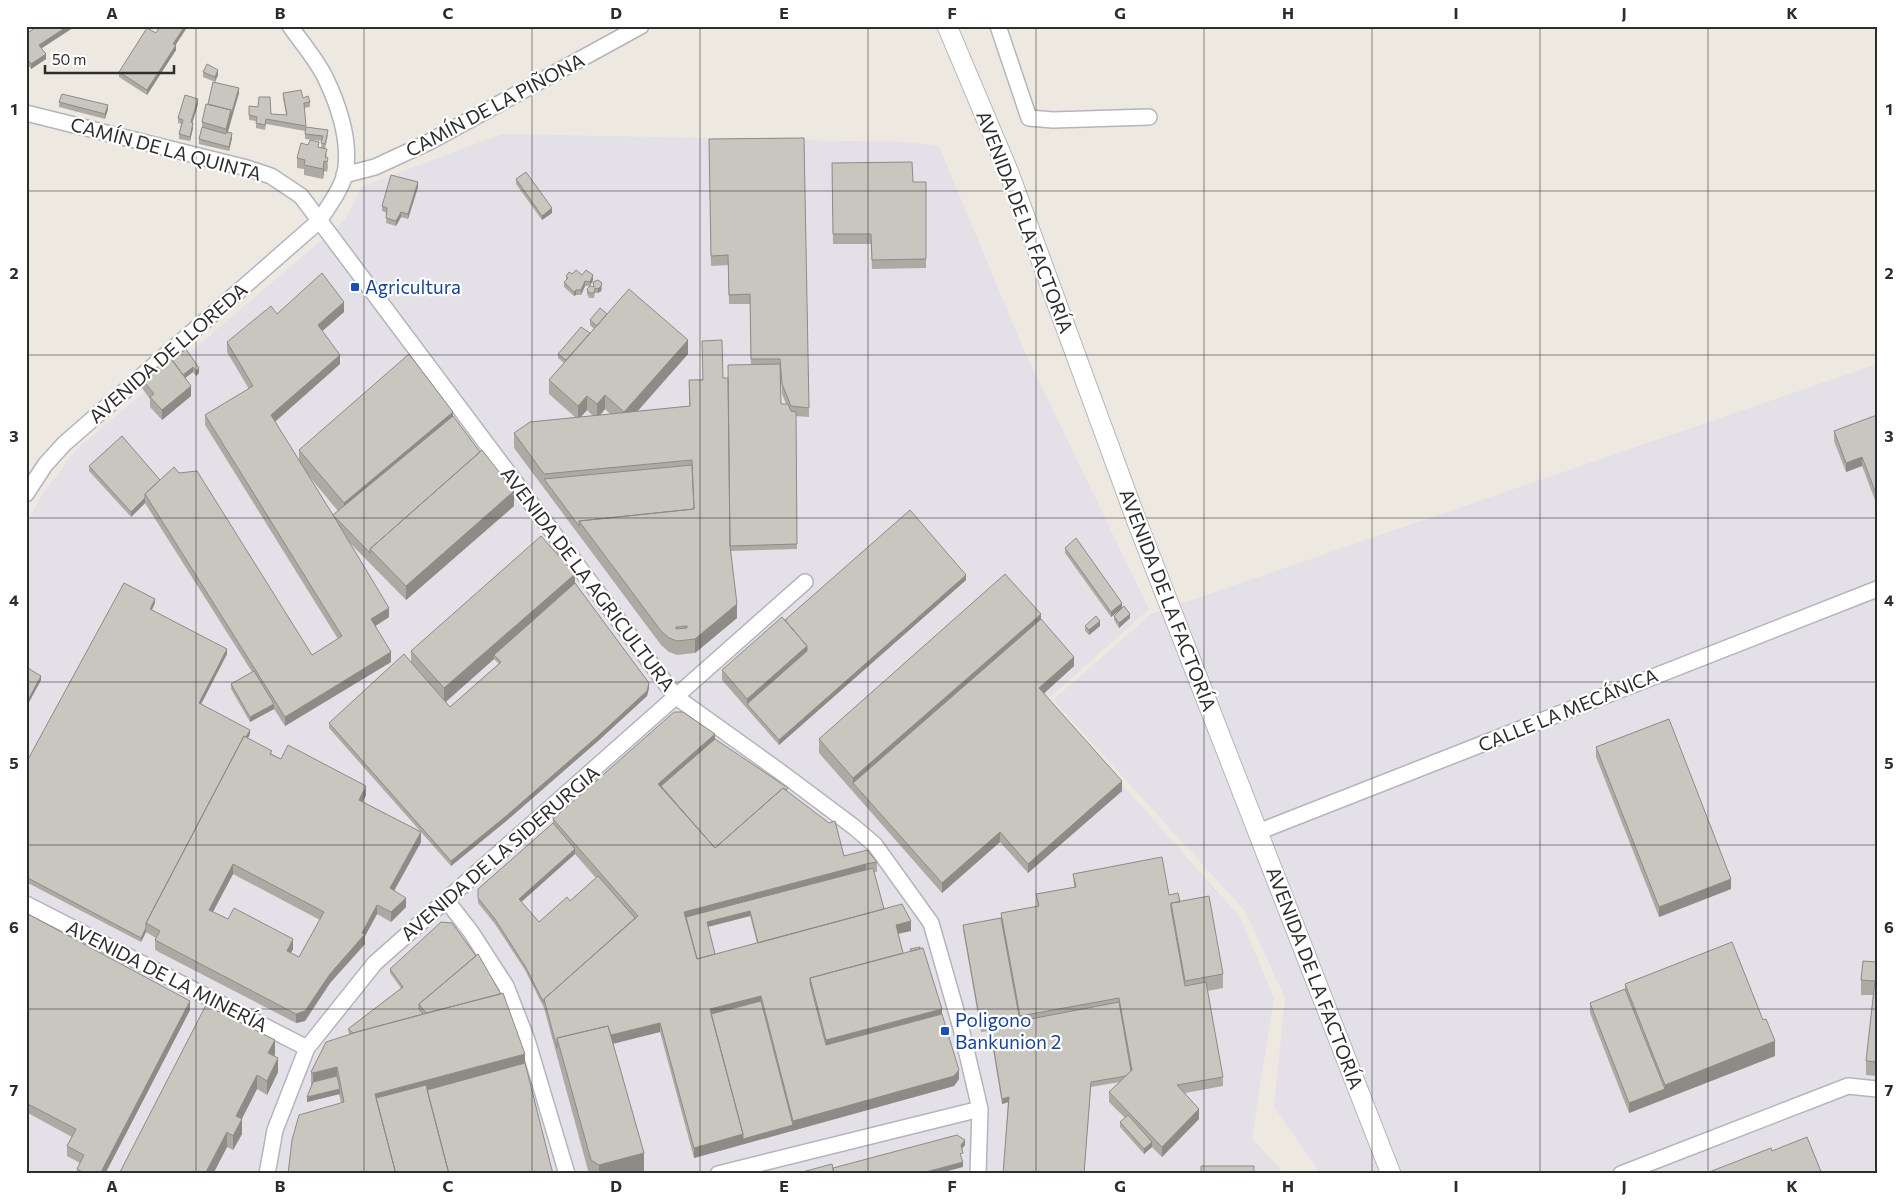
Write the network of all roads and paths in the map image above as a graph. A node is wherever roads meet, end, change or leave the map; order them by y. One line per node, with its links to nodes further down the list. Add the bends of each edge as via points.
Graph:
1 (290, 26): 7 (street, AVENIDA DE LLOREDA, via 325,76 339,114 347,147)
2 (641, 26): 7 (street, CAMÍN DE LA PIÑONA, via 429,142 375,167)
3 (947, 26): 13 (street, AVENIDA DE LA FACTORÍA, via 1009,173 1137,522)
4 (998, 26): 6 (street, via 1029,118)
5 (26, 112): 8 (street, CAMÍN DE LA QUINTA, via 271,176 301,196)
6 (1149, 117)
7 (344, 175): 8 (street, AVENIDA DE LLOREDA)
8 (319, 221): 9 (street, AVENIDA DE LLOREDA, via 64,444); 12 (street, AVENIDA DE LA AGRICULTURA)
9 (26, 494)
10 (805, 582): 12 (street, AVENIDA DE LA SIDERURGIA)
11 (1877, 589): 13 (street, CALLE LA MECÁNICA)
12 (676, 697): 14 (street, AVENIDA DE LA SIDERURGIA); 18 (street, AVENIDA DE LA AGRICULTURA, via 875,845 931,923)
13 (1258, 832): 23 (street, AVENIDA DE LA FACTORÍA)
14 (447, 901): 16 (street, AVENIDA DE LA SIDERURGIA, via 375,963); 20 (street, via 506,986 527,1040)
15 (26, 904): 16 (street, AVENIDA DE LA MINERÍA)
16 (307, 1048): 19 (street, AVENIDA DE LA SIDERURGIA, via 275,1130)
17 (1877, 1089): 24 (street, via 1848,1086)
18 (980, 1109): 21 (street); 22 (street, AVENIDA DE LA AGRICULTURA)
19 (267, 1174)
20 (567, 1174)
21 (718, 1174)
22 (978, 1174)
23 (1392, 1174)
24 (1621, 1174)

